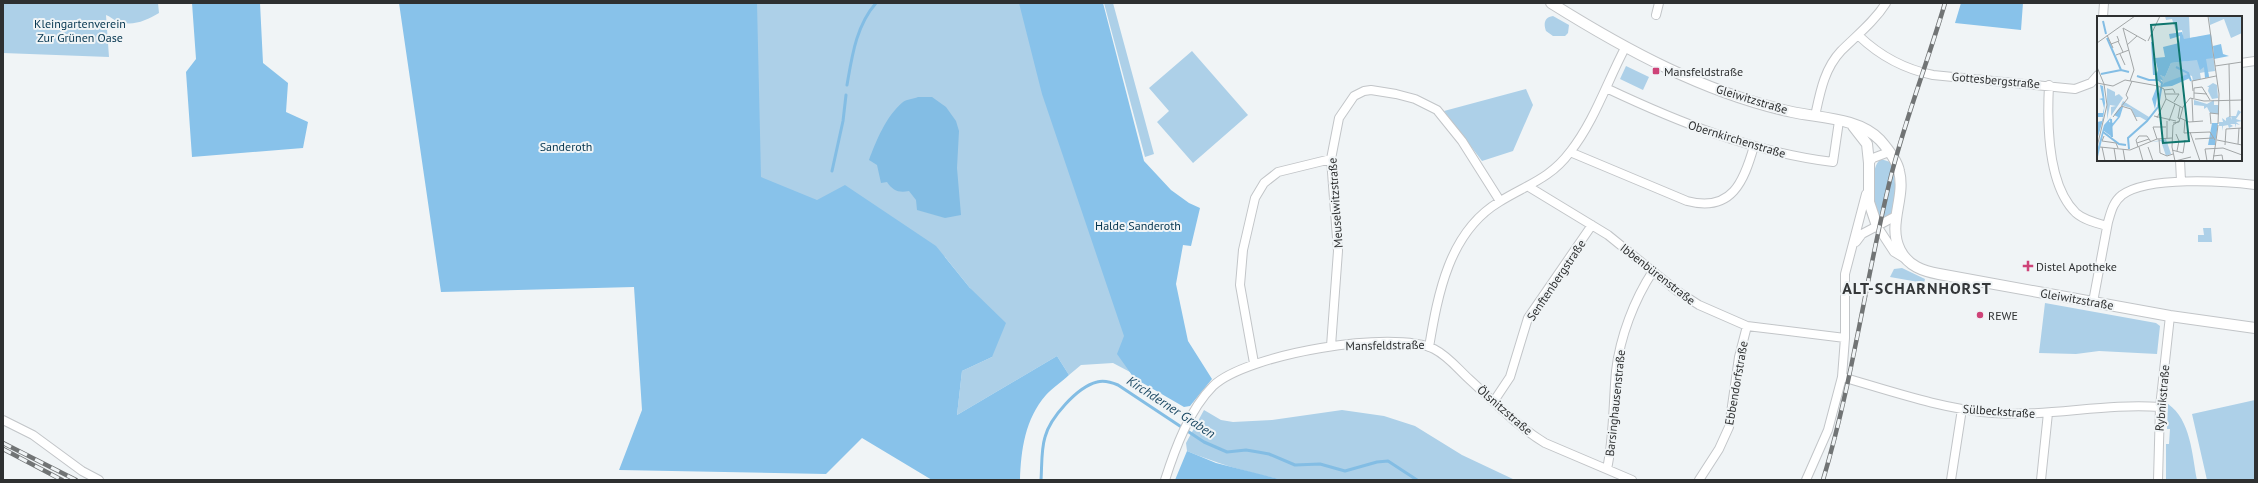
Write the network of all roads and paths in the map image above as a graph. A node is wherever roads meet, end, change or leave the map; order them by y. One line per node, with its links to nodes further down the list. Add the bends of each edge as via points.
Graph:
1 (1551, 3): 8 (street, Gleiwitzstraße)
2 (1659, 3): 5 (street)
3 (1886, 3): 7 (street)
4 (2104, 3): 6 (street)
5 (1656, 16)
6 (2103, 16)
7 (1859, 36): 12 (street, Gottesbergstraße, via 1882,55 1912,70 1932,75); 14 (street, via 1841,51 1829,68 1820,89)
8 (1625, 48): 13 (street, Mansfeldstraße); 14 (street, Gleiwitzstraße, via 1717,88 1763,104)
9 (2255, 60): 10 (street)
10 (2242, 62)
11 (2097, 77): 12 (street, via 2085,87 2075,89)
12 (2049, 85): 31 (street, Gottesbergstraße, via 2051,152 2060,187 2076,212 2092,222)
13 (1606, 88): 17 (street, Obernkirchenstraße, via 1675,120); 18 (street, Mansfeldstraße)
14 (1815, 116): 15 (street, Gleiwitzstraße)
15 (1839, 121): 16 (street, Gleiwitzstraße); 17 (street, Obernkirchenstraße, via 1833,162 1789,156)
16 (1852, 125): 19 (street, Gleiwitzstraße, via 1863,127 1880,139); 22 (street, Gleiwitzstraße, via 1867,144)
17 (1754, 146): 18 (street, via 1747,170 1736,190 1725,198 1707,203 1681,199)
18 (1570, 152): 25 (street, Mansfeldstraße, via 1548,175)
19 (1889, 152): 22 (street, via 1873,158); 28 (street, Gleiwitzstraße, via 1897,164 1900,182)
20 (1331, 159): 27 (street, Meuselwitzstraße, via 1339,118 1354,96 1371,90 1396,94 1415,99 1437,110 1462,141); 40 (street, Meuselwitzstraße, via 1338,251); 42 (street, via 1278,172 1264,183 1255,198 1243,250 1240,285)
21 (2180, 161): 23 (street)
22 (1869, 163): 26 (street, Gleiwitzstraße)
23 (2181, 181): 24 (street); 31 (street, via 2137,188 2122,195 2112,209)
24 (2255, 185)
25 (1529, 187): 27 (street, Mansfeldstraße); 29 (street, Ibbenbürenstraße)
26 (1868, 187): 30 (street, Gleiwitzstraße, via 1869,202); 32 (street)
27 (1500, 201): 41 (street, Mansfeldstraße, via 1476,220 1455,250 1436,306)
28 (1896, 216): 30 (street); 33 (street, Gleiwitzstraße, via 1895,241)
29 (1592, 224): 34 (street, Ibbenbürenstraße); 44 (street, Senftenbergstraße, via 1528,318 1510,377)
30 (1877, 226): 32 (street, via 1862,234); 33 (street, Gleiwitzstraße, via 1894,252)
31 (2107, 226): 35 (street)
32 (1853, 246): 39 (street, via 1845,274)
33 (1904, 258): 35 (street, Gleiwitzstraße, via 1916,267 1932,273)
34 (1653, 271): 37 (street, Ibbenbürenstraße, via 1694,303); 49 (street, Barsinghausenstraße, via 1646,281 1628,324 1619,353 1612,447)
35 (2093, 302): 36 (street, Gleiwitzstraße)
36 (2170, 316): 38 (street, Gleiwitzstraße); 45 (street, Rybnikstraße)
37 (1747, 326): 39 (street, Ibbenbürenstraße); 53 (street, Ebbendorfstraße, via 1739,357 1729,427 1719,449)
38 (2255, 328)
39 (1845, 338): 43 (street)
40 (1331, 346): 41 (street, Mansfeldstraße, via 1398,343); 42 (street, Mansfeldstraße)
41 (1429, 347): 44 (street, Ölsnitzstraße, via 1442,354)
42 (1254, 363): 51 (street, Mansfeldstraße, via 1212,386 1190,420)
43 (1842, 377): 46 (street, Sülbeckstraße); 54 (street, via 1828,430)
44 (1494, 401): 49 (street, Ölsnitzstraße, via 1512,420 1545,443)
45 (2160, 407): 47 (street, Sülbeckstraße, via 2136,406); 57 (street, Rybnikstraße)
46 (1962, 410): 47 (street, Sülbeckstraße); 55 (street)
47 (2048, 413): 56 (street)
48 (3, 420): 50 (street, via 33,436)
49 (1607, 469): 52 (street, Ölsnitzstraße)
50 (99, 480)
51 (1165, 480)
52 (1632, 480)
53 (1699, 480)
54 (1806, 480)
55 (1951, 480)
56 (2041, 480)
57 (2158, 480)

